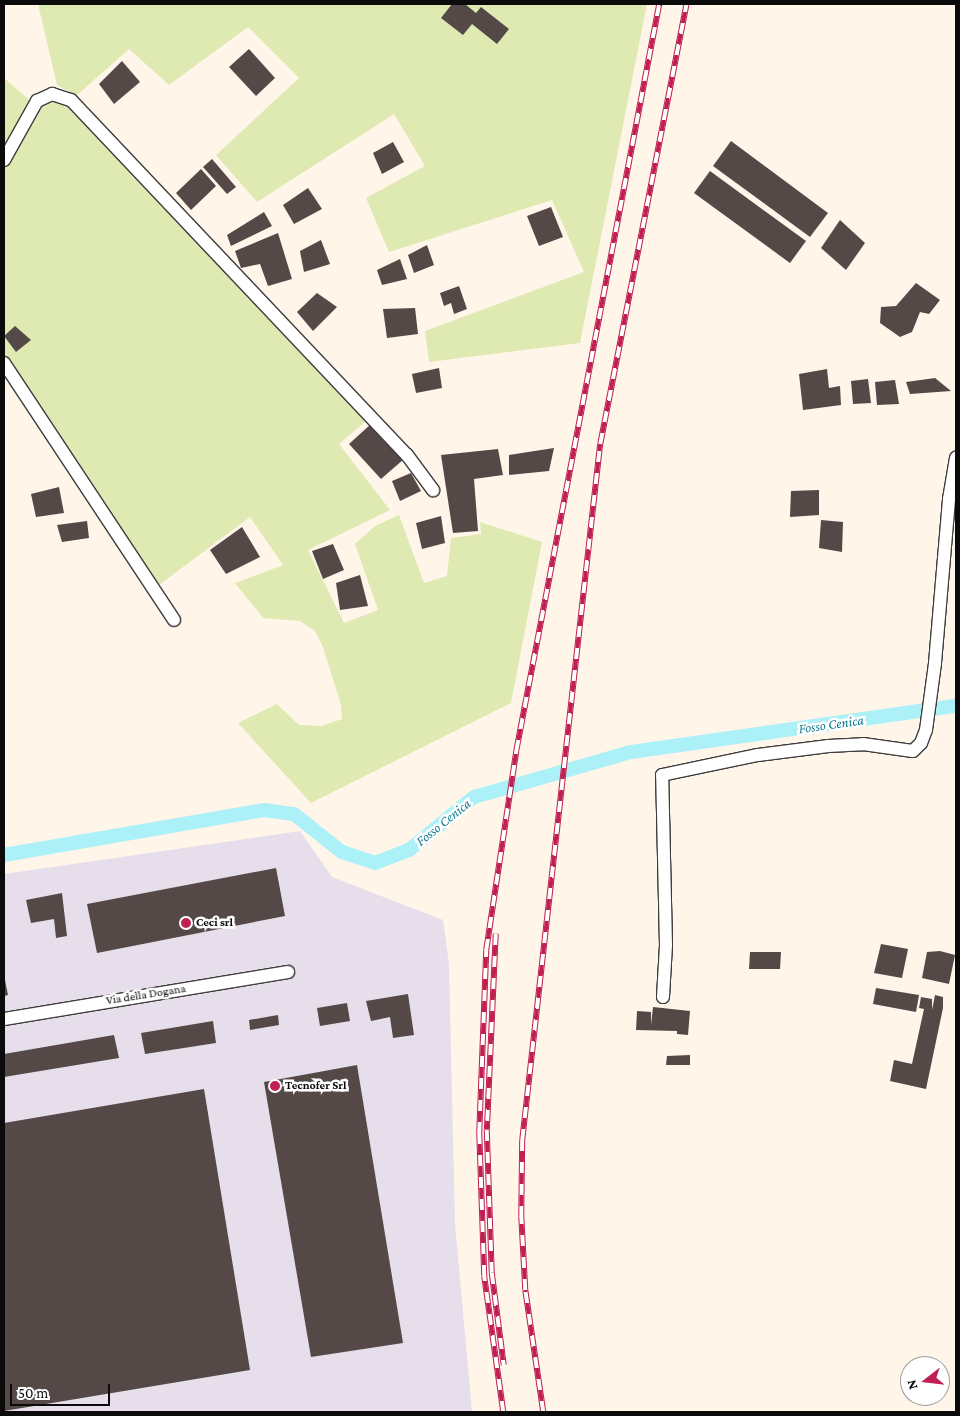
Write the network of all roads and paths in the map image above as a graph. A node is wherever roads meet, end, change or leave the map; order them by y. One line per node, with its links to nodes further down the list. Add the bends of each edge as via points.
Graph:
1 (4, 160): 4 (street, via 37,101 52,94 71,100 408,455)
2 (4, 362): 5 (street)
3 (956, 458): 7 (street, via 949,499 932,684 922,743 913,751 884,745 843,745 758,755 662,775 666,945)
4 (433, 490)
5 (174, 620)
6 (288, 972): 8 (street, Via della Dogana)
7 (663, 997)
8 (4, 1019)

